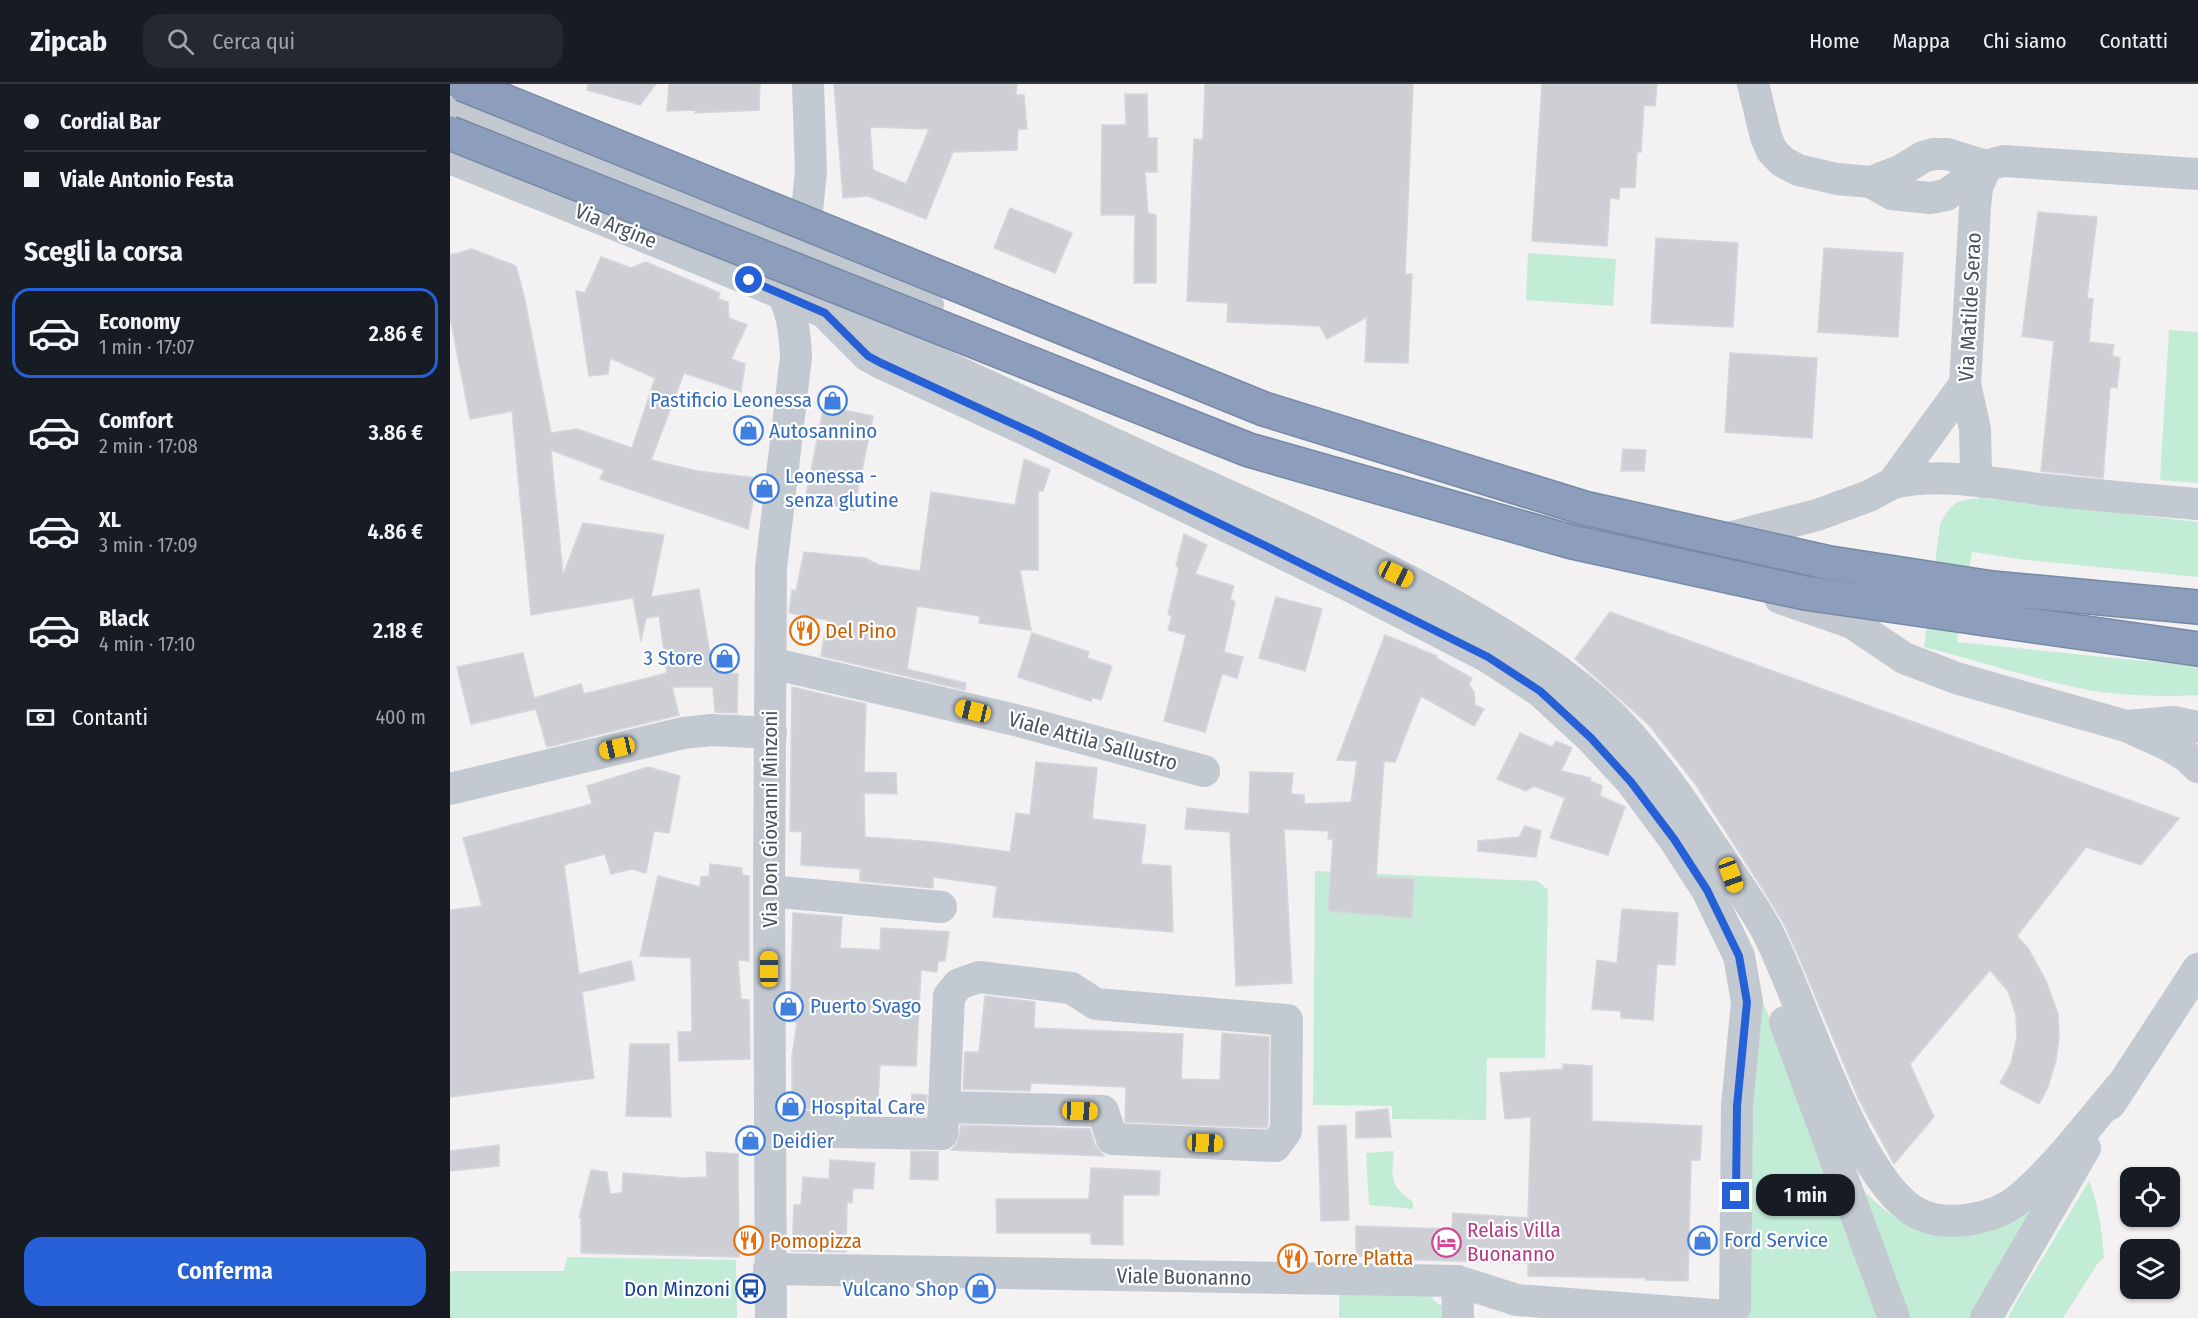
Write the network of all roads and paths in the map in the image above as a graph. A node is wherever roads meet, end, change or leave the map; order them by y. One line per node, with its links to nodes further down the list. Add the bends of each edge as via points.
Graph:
1 (462, 84): 19 (highway, bridge, via 1264,409 1584,508)
2 (808, 84): 10 (street, via 812,171)
3 (1753, 84): 9 (street, via 1766,137 1783,162 1798,170 1837,179)
4 (450, 113): 10 (street)
5 (450, 133): 19 (highway, bridge, via 1249,450 1572,542 1805,593)
6 (450, 158): 11 (street, Via Argine)
7 (1986, 166): 8 (street, via 2003,161); 9 (street, via 1947,154 1933,154); 9 (street, via 1946,195 1930,198 1892,194); 14 (street, Via Matilde Serao, via 1975,207)
8 (2198, 174)
9 (1871, 182)
10 (801, 246): 18 (street, via 1255,437 1577,536)
11 (783, 294): 12 (street, Via Argine); 13 (street, Via Don Giovanni Minzoni, via 794,324)
12 (825, 313): 13 (street, Via Don Giovanni Minzoni); 29 (street, Via Argine, via 1318,537 1416,584 1500,631 1611,715 1652,762); 37 (street, Viale Buonanno, via 868,356 881,363 1324,573 1488,657 1540,691 1591,738 1674,839 1707,890 1739,956 1747,1002 1737,1106 1735,1307 1728,1316 1516,1300)
13 (796, 357): 22 (street, Via Don Giovanni Minzoni, via 771,568)
14 (1965, 384): 15 (street, Via Matilde Serao, via 1975,429 1976,476); 16 (street)
15 (1983, 482): 16 (street, via 1922,478); 17 (street)
16 (1893, 483): 18 (street, via 1817,515)
17 (2198, 504)
18 (1663, 555): 23 (street, via 1852,623 1904,658 1956,678)
19 (1989, 603): 20 (highway); 21 (highway)
20 (2198, 607)
21 (2198, 649)
22 (771, 663): 25 (street, Via Don Giovanni Minzoni); 27 (street, Viale Attila Sallustro, via 1018,721)
23 (2126, 726): 24 (street, via 2174,722); 26 (street, via 2168,745)
24 (2198, 727)
25 (771, 733): 28 (street, via 683,732); 30 (street, Via Don Giovanni Minzoni)
26 (2198, 767)
27 (1204, 771)
28 (450, 789)
29 (1731, 875): 33 (street, via 1768,932 1848,1119 1877,1174 1914,1212 1948,1221 1978,1219 2016,1202); 40 (street)
30 (769, 891): 31 (street); 35 (street, Via Don Giovanni Minzoni)
31 (941, 907)
32 (2198, 969): 33 (street)
33 (2121, 1086): 41 (street)
34 (944, 1107): 34 (street, via 1103,1111 1112,1139 1275,1146 1286,1131 1287,1020 1096,1004 1071,988 979,977 958,984 949,996); 35 (street, via 942,1134 835,1132)
35 (770, 1120): 36 (street, Via Don Giovanni Minzoni)
36 (769, 1269): 37 (street, Viale Buonanno); 38 (street, Via Don Giovanni Minzoni)
37 (1457, 1281): 39 (street)
38 (771, 1318)
39 (1458, 1318)
40 (1893, 1318)
41 (1986, 1318)

